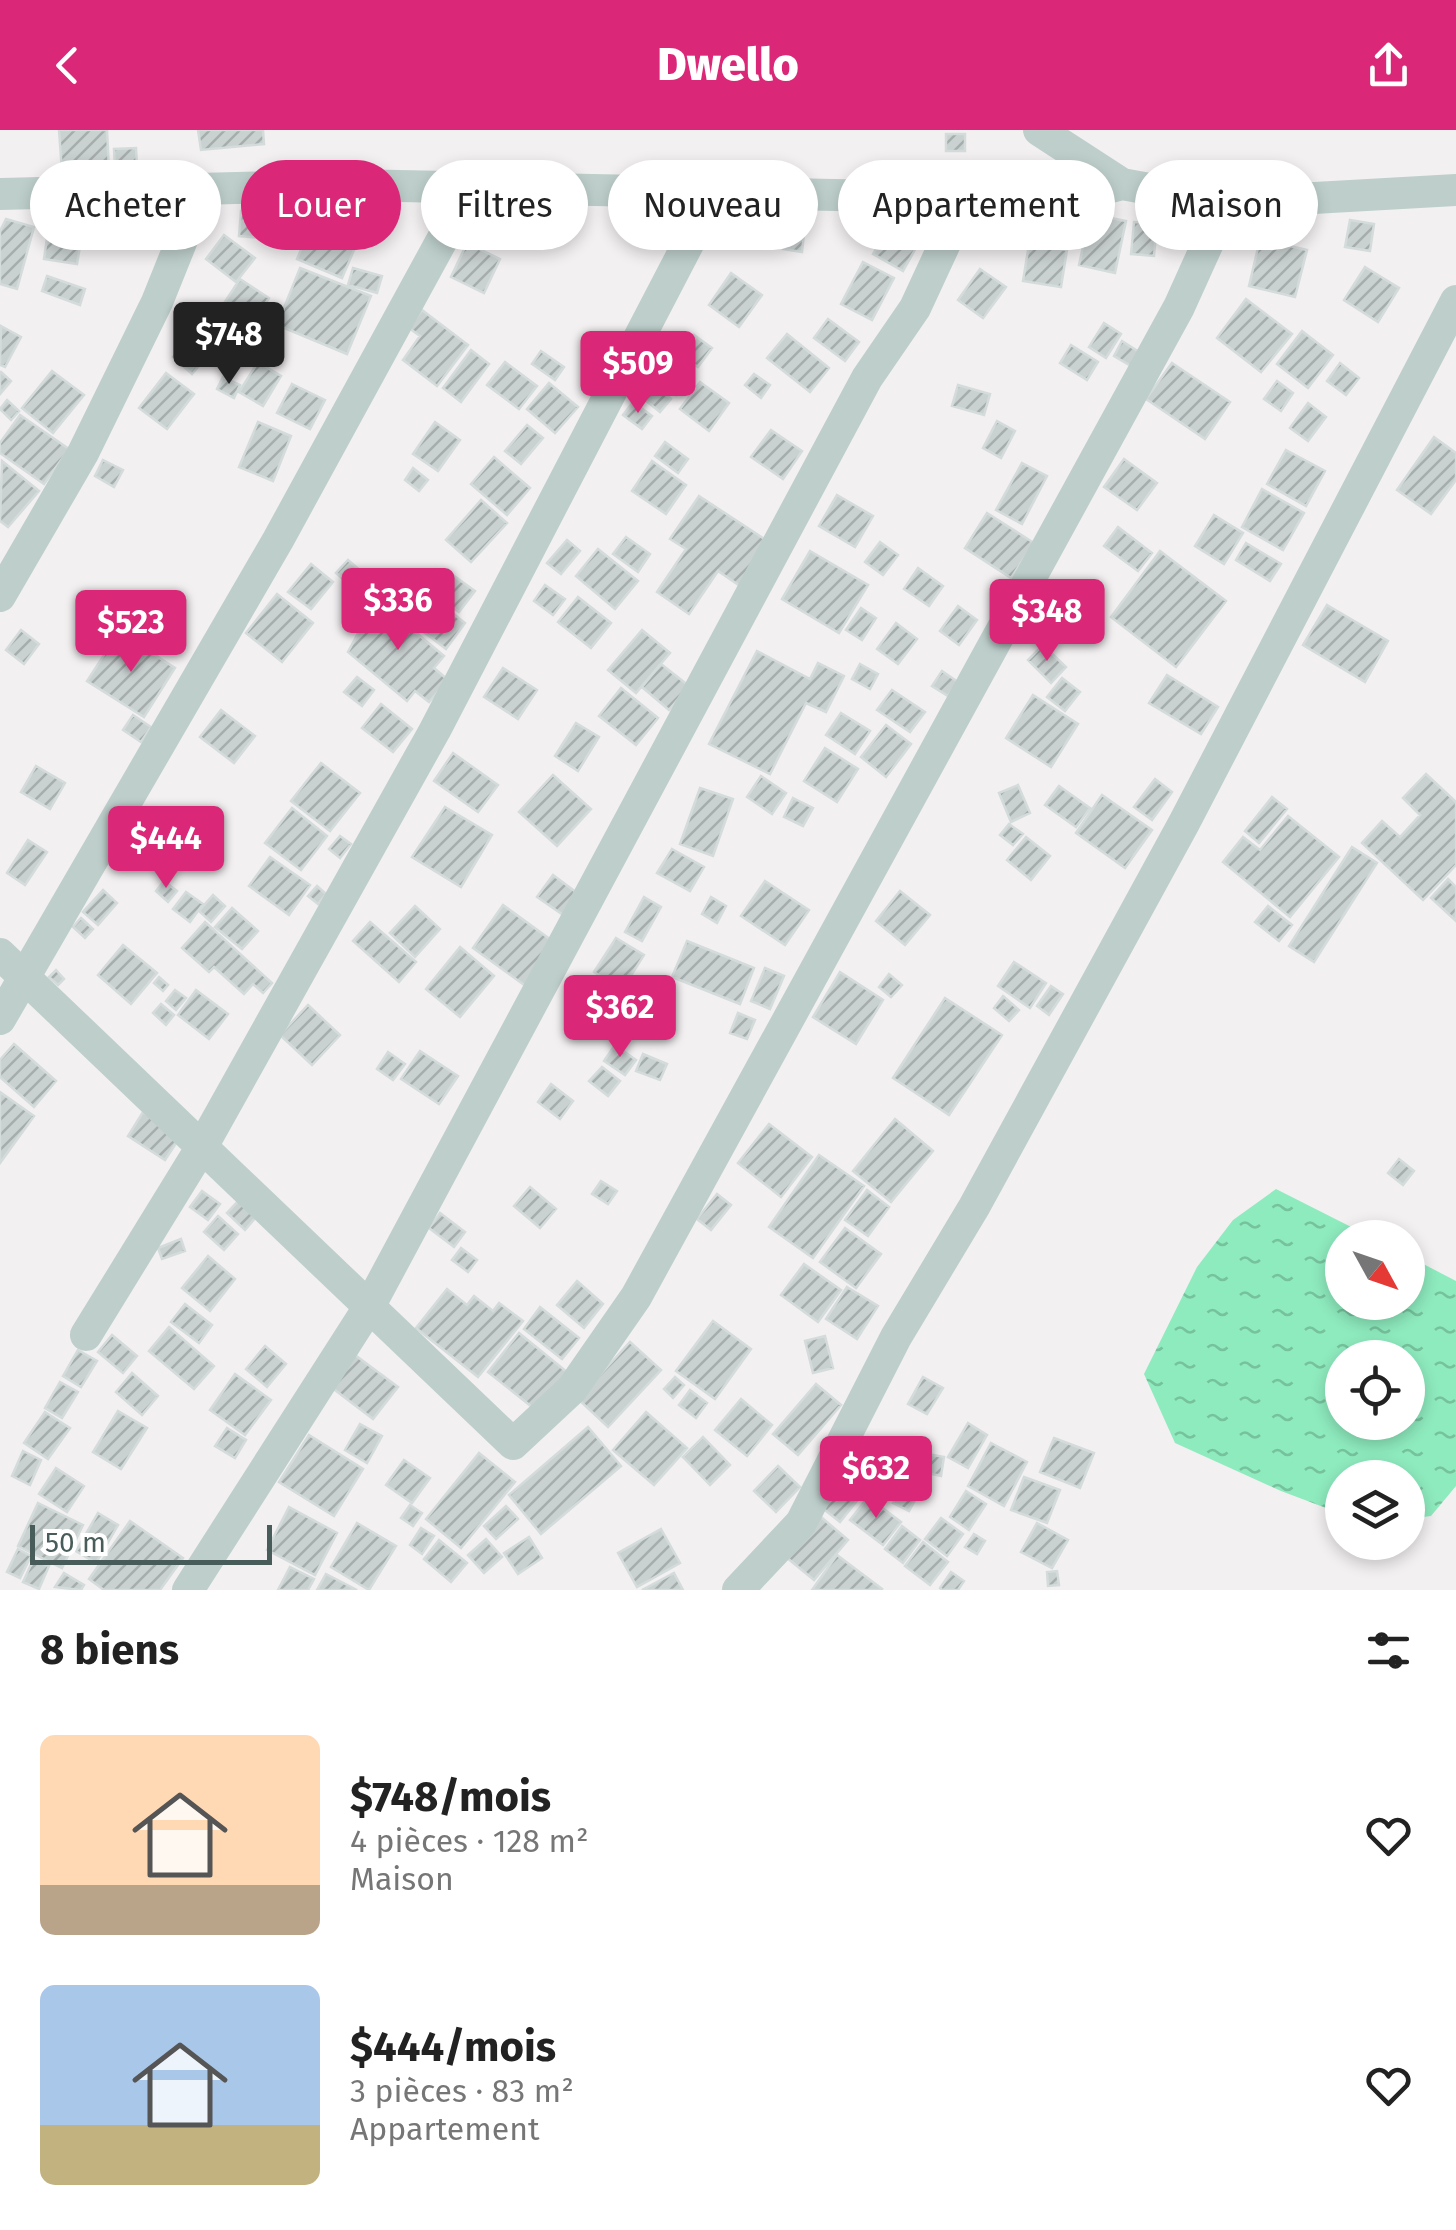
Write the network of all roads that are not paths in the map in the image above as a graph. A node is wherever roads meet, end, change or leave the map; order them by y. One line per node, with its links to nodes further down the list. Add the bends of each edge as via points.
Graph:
1 (1039, 130): 2 (street)
2 (1122, 184): 3 (street); 4 (street)
3 (1115, 186)
4 (1135, 186)
5 (421, 187): 6 (street)
6 (221, 189)
7 (1456, 190): 10 (street)
8 (30, 193): 9 (street)
9 (0, 194)
10 (1318, 198)
11 (178, 250): 17 (street, via 83,453)
12 (437, 250): 19 (street)
13 (685, 250): 21 (street, via 434,730)
14 (941, 250): 22 (street, via 914,308 866,378)
15 (1205, 250): 22 (street, via 636,1296 572,1388 513,1444)
16 (1456, 301): 25 (street, via 1184,823 896,1337 802,1523)
17 (0, 596)
18 (0, 954): 19 (street)
19 (24, 977): 20 (street); 21 (street)
20 (0, 1020)
21 (203, 1145): 22 (street); 23 (street)
22 (370, 1307): 24 (street)
23 (86, 1335)
24 (188, 1590)
25 (738, 1590)

